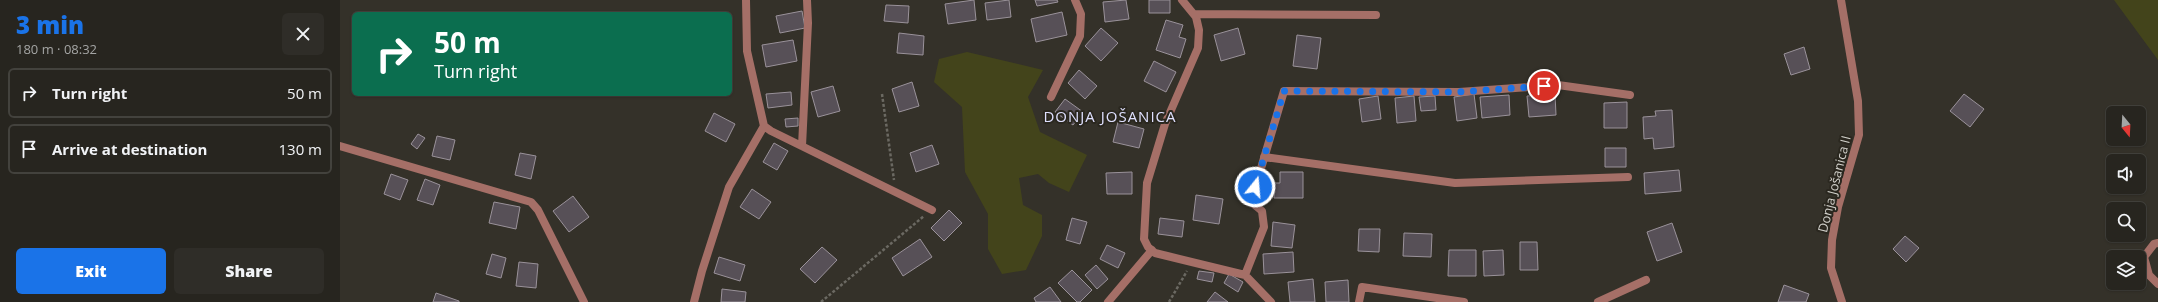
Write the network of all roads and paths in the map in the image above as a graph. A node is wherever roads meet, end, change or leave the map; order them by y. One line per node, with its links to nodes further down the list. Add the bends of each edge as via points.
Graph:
1 (746, 0): 11 (street, via 747,51)
2 (808, 0): 13 (street)
3 (1075, 0): 10 (street, via 1082,14 1080,36)
4 (1182, 0): 6 (street)
5 (1841, 0): 33 (street, Donja Jošanica II, via 1858,101 1859,135 1838,207 1832,240 1831,268)
6 (1194, 14): 7 (street); 19 (street, via 1199,30 1198,48 1165,124 1147,183 1144,239)
7 (1376, 15)
8 (882, 94): 16 (path)
9 (1630, 95): 14 (street, via 1558,86 1459,92 1284,91)
10 (1051, 97)
11 (764, 126): 13 (street); 25 (street, via 729,187)
12 (340, 146): 24 (street, via 531,202 538,210)
13 (802, 146): 16 (street)
14 (1264, 157): 15 (street, via 1455,182); 21 (street, via 1251,202 1262,211 1264,227)
15 (1628, 178)
16 (896, 192): 17 (street)
17 (932, 210): 26 (path)
18 (2158, 243): 23 (street, via 2154,244 2144,257 2149,275)
19 (1152, 250): 20 (street, via 1165,256); 27 (street)
20 (1192, 262): 21 (street); 28 (path)
21 (1245, 275): 29 (street)
22 (1646, 280): 32 (street)
23 (2158, 284)
24 (584, 302)
25 (694, 302)
26 (821, 302)
27 (1108, 302)
28 (1169, 302)
29 (1271, 302)
30 (1359, 302): 31 (street, via 1362,287)
31 (1464, 302)
32 (1598, 302)
33 (1842, 302)

